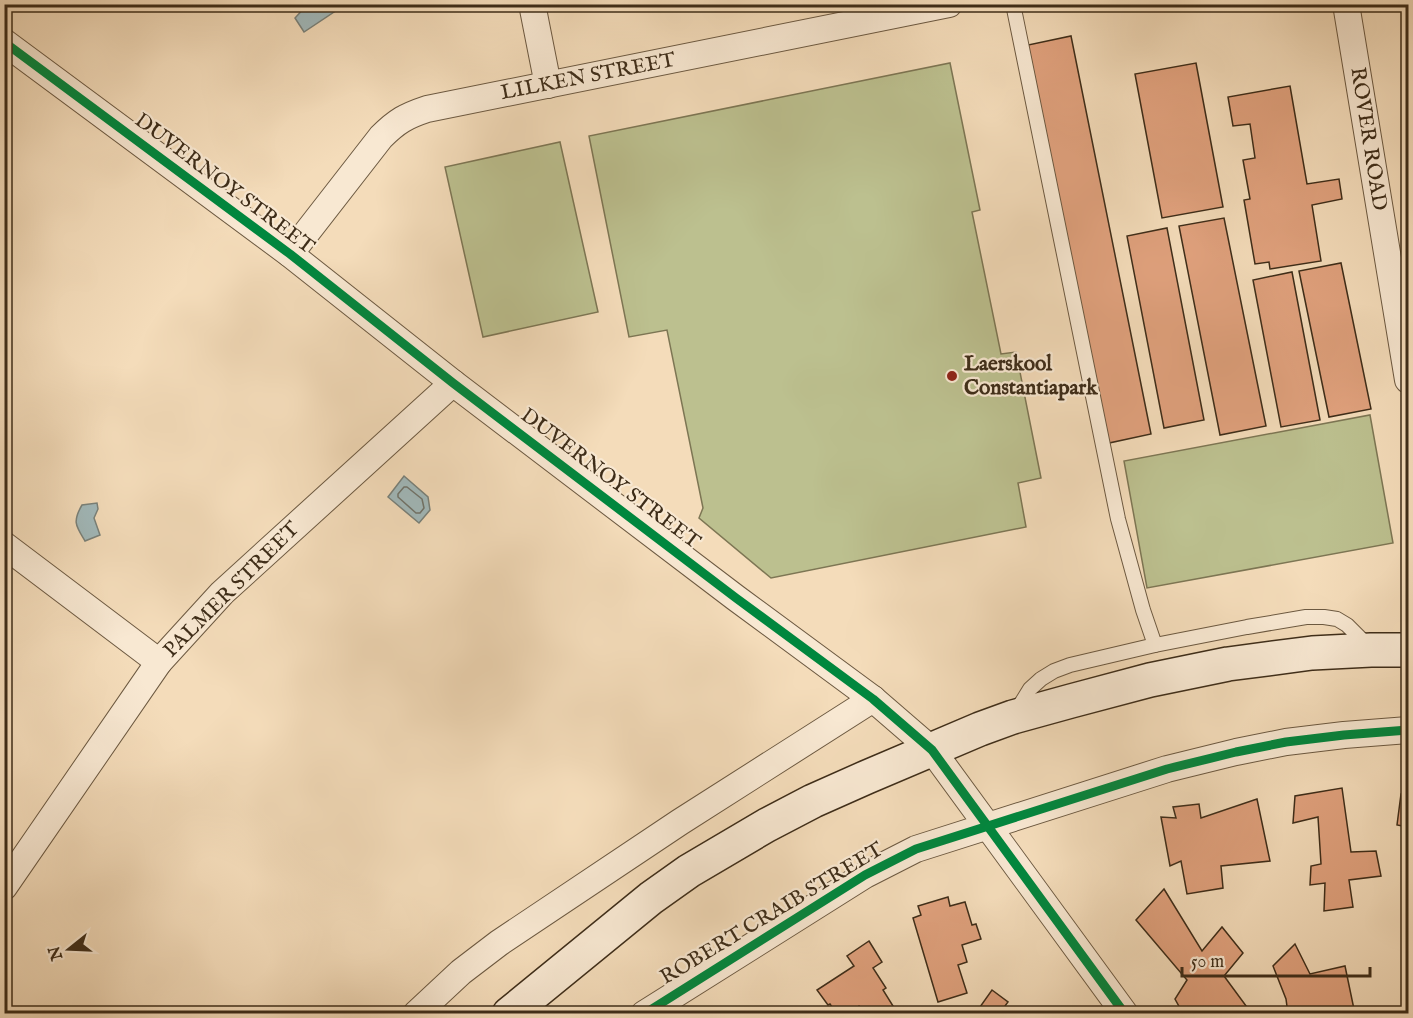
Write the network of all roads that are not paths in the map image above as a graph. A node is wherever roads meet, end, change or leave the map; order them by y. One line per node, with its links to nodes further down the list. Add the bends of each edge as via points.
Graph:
1 (532, 4): 6 (street)
2 (949, 4): 6 (street, LILKEN STREET)
3 (1013, 4): 11 (lane, via 1118,519)
4 (1346, 4): 8 (street, ROVER ROAD)
5 (4, 42): 7 (street, DUVERNOY STREET)
6 (548, 85): 7 (street, LILKEN STREET, via 427,109 395,123)
7 (290, 254): 9 (street, DUVERNOY STREET)
8 (1408, 380)
9 (453, 383): 14 (street, PALMER STREET, via 222,593); 16 (street, DUVERNOY STREET)
10 (4, 545): 14 (street)
11 (1155, 645): 12 (lane, via 1306,616 1337,619 1354,630); 17 (lane, via 1054,671 1030,689)
12 (1371, 650): 13 (main road); 17 (main road, via 1228,664 1150,680)
13 (1408, 650)
14 (159, 662): 21 (street, PALMER STREET)
15 (1408, 669): 19 (main road, via 1310,672 1228,683 1153,698)
16 (873, 699): 19 (street, DUVERNOY STREET); 22 (street, via 499,943)
17 (1013, 717): 19 (main road, via 980,729)
18 (1408, 730): 20 (street, ROBERT CRAIB STREET, via 1286,742 1236,752 1167,769)
19 (937, 756): 20 (street, DUVERNOY STREET); 23 (main road, via 867,777 813,801 689,871); 24 (main road, via 884,789 777,843 665,911)
20 (989, 826): 25 (street, ROBERT CRAIB STREET, via 916,849 865,875); 26 (street, DUVERNOY STREET)
21 (4, 887)
22 (416, 1014)
23 (509, 1014)
24 (535, 1014)
25 (644, 1014)
26 (1125, 1014)

